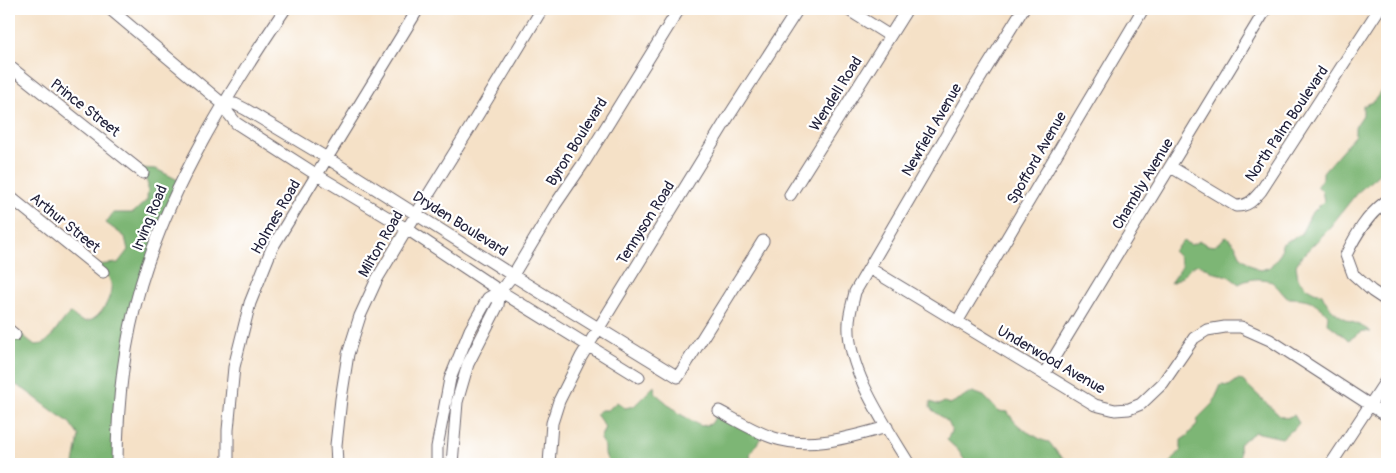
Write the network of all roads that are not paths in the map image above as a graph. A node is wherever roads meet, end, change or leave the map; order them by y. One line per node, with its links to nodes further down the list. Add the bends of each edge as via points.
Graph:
1 (110, 9): 15 (street, Dryden Boulevard)
2 (285, 9): 15 (street, Irving Road)
3 (418, 9): 16 (street, Holmes Road)
4 (542, 9): 23 (street, Milton Road)
5 (679, 9): 28 (street, Byron Boulevard)
6 (798, 9): 32 (street, Tennyson Road)
7 (848, 9): 13 (street)
8 (907, 9): 13 (street, Wendell Road)
9 (1023, 9): 26 (street, Newfield Avenue)
10 (1143, 9): 31 (street, Spofford Avenue)
11 (1266, 9): 17 (street, Chambly Avenue)
12 (1379, 9): 17 (street, North Palm Boulevard, via 1252,201 1236,206)
13 (890, 36): 20 (street, Wendell Road)
14 (9, 66): 18 (street, Prince Street)
15 (223, 104): 16 (street, Dryden Boulevard, via 235,104 245,109); 19 (street, Dryden Boulevard, via 236,123); 43 (street, Irving Road, via 183,179 159,232 141,284 125,352 117,424)
16 (327, 158): 19 (street, Holmes Road); 23 (street, Dryden Boulevard)
17 (1171, 167): 34 (street, Chambly Avenue)
18 (143, 173)
19 (317, 175): 24 (street, Dryden Boulevard); 44 (street, Holmes Road, via 272,248 250,303 234,366)
20 (790, 195)
21 (9, 196): 27 (street, Arthur Street)
22 (1387, 202): 30 (street, via 1373,211 1356,233 1346,255 1353,274)
23 (416, 214): 24 (street, Milton Road); 28 (street, Dryden Boulevard)
24 (407, 229): 29 (street, Dryden Boulevard); 45 (street, Milton Road, via 377,279 351,344 340,400)
25 (763, 241): 32 (street, Dryden Boulevard, via 678,377)
26 (869, 268): 31 (street, Underwood Avenue); 40 (street, Newfield Avenue, via 855,292 849,323 850,338 861,380)
27 (104, 272)
28 (513, 276): 29 (street, Byron Boulevard); 32 (street, Dryden Boulevard)
29 (500, 291): 33 (street, Dryden Boulevard); 41 (street, Byron Boulevard, via 488,298 470,330 450,379); 42 (street, Byron Boulevard, via 498,305 468,364 457,402)
30 (1387, 301)
31 (957, 322): 34 (street, Underwood Avenue)
32 (599, 329): 33 (street, Tennyson Road)
33 (589, 345): 35 (street, Dryden Boulevard); 48 (street, Tennyson Road, via 556,408)
34 (1044, 374): 37 (street, Underwood Avenue, via 1095,405 1115,410 1130,409 1141,404 1163,382 1194,338 1206,330 1241,327 1270,340)
35 (639, 377)
36 (1387, 379): 37 (street)
37 (1370, 404): 39 (street, Underwood Avenue); 50 (street)
38 (719, 411): 40 (street, via 773,438 792,442 818,443)
39 (1387, 416)
40 (887, 427): 49 (street, Newfield Avenue)
41 (439, 436): 42 (street); 46 (street, Byron Boulevard)
42 (454, 438): 47 (street, Byron Boulevard)
43 (117, 464)
44 (228, 464)
45 (337, 464)
46 (437, 464)
47 (452, 464)
48 (549, 464)
49 (909, 464)
50 (1331, 464)

